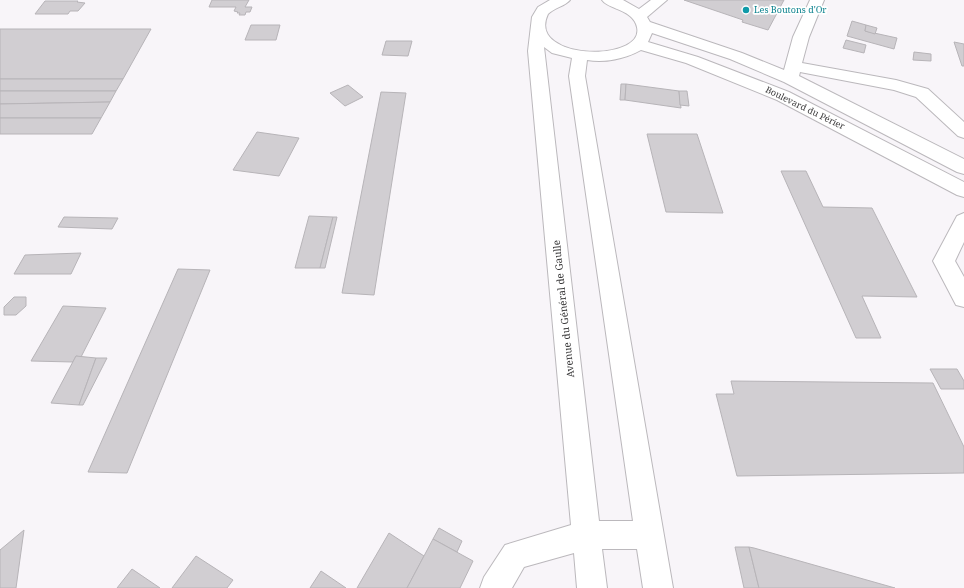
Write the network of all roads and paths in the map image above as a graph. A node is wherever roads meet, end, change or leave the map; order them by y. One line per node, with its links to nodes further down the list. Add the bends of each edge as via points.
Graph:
1 (563, 0): 5 (street)
2 (609, 0): 6 (street, Boulevard du Périer, via 629,8)
3 (660, 0): 6 (street)
4 (817, 0): 10 (street, via 801,37)
5 (546, 4): 7 (street, Avenue du Général de Gaulle, via 537,23)
6 (642, 21): 8 (street, via 644,35); 10 (street, Boulevard du Périer, via 736,56)
7 (539, 31): 9 (street, via 544,39 554,46); 16 (street, Avenue du Général de Gaulle, via 536,51)
8 (638, 44): 9 (street, via 614,56); 13 (street, Boulevard du Périer, via 692,60 783,96)
9 (580, 56): 17 (street, via 577,76)
10 (792, 72): 11 (street, via 896,85 922,93); 12 (street, Boulevard du Périer)
11 (964, 132)
12 (964, 167)
13 (964, 190)
14 (964, 221): 15 (street, via 944,261)
15 (964, 298)
16 (587, 535): 17 (street); 18 (street, via 515,554); 19 (street, Avenue du Général de Gaulle)
17 (650, 535): 20 (street)
18 (495, 588)
19 (592, 588)
20 (658, 588)

